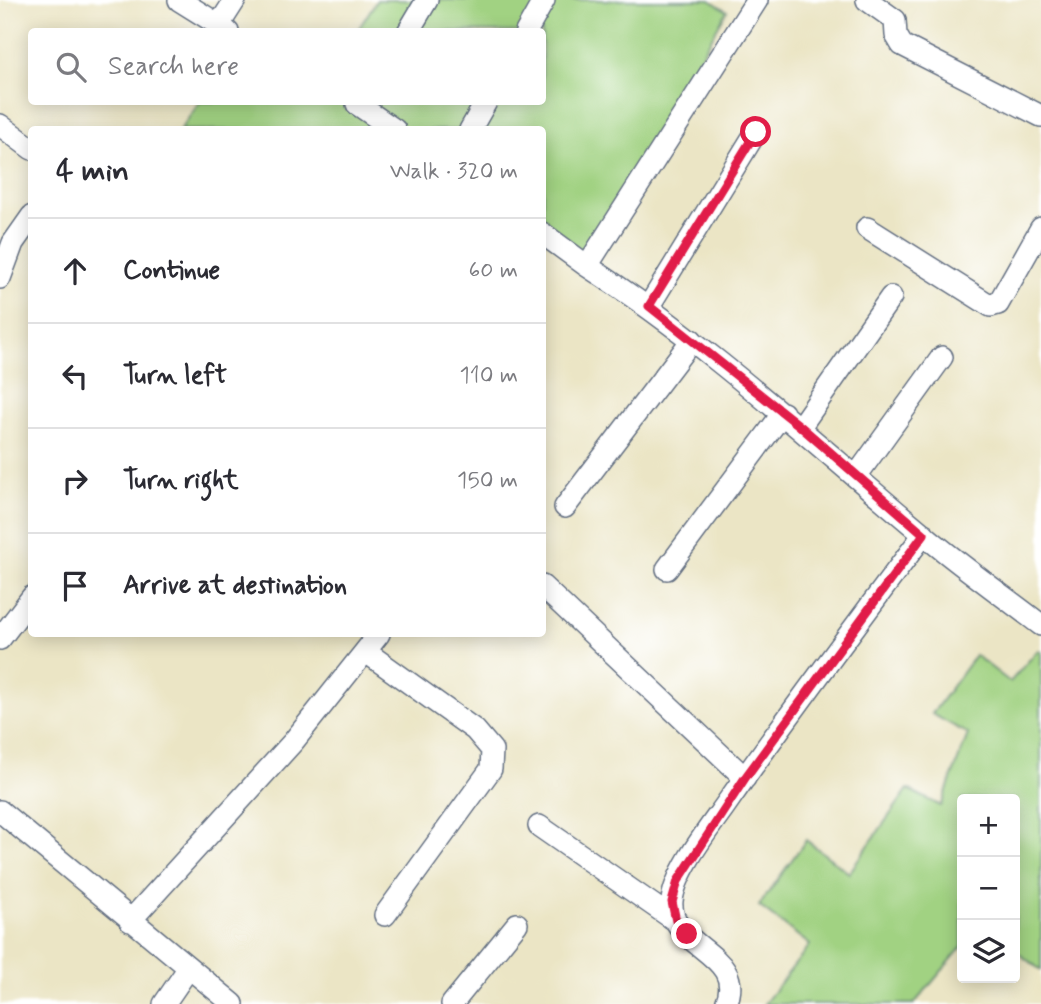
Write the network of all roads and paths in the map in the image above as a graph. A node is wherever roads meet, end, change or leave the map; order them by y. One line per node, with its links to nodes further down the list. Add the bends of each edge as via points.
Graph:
1 (179, 0): 7 (street)
2 (235, 0): 7 (street)
3 (427, 0): 8 (street)
4 (544, 0): 9 (street)
5 (757, 0): 22 (street)
6 (867, 0): 12 (street, via 895,20 902,44)
7 (223, 28)
8 (410, 28)
9 (528, 28)
10 (360, 105): 14 (street)
11 (484, 105): 15 (street)
12 (1041, 116)
13 (0, 125): 17 (street)
14 (389, 126)
15 (472, 126)
16 (756, 132): 25 (street)
17 (28, 146)
18 (28, 222): 23 (street, via 13,243)
19 (867, 228): 20 (street, via 991,306 998,304)
20 (1041, 228)
21 (546, 236): 22 (street)
22 (587, 266): 25 (street)
23 (0, 278)
24 (891, 297): 29 (street)
25 (649, 306): 26 (street)
26 (692, 340): 28 (street); 31 (street)
27 (942, 357): 30 (street)
28 (783, 413): 29 (street); 33 (street)
29 (800, 426): 30 (street)
30 (857, 475): 32 (street)
31 (565, 506)
32 (924, 534): 36 (street); 40 (street)
33 (667, 569)
34 (546, 590): 40 (street)
35 (28, 602): 38 (street)
36 (1041, 625)
37 (377, 637): 39 (street)
38 (0, 639)
39 (366, 652): 43 (street, via 475,730 492,750 491,769); 44 (street, via 293,742)
40 (745, 778): 45 (street, via 678,881 672,902)
41 (0, 811): 44 (street)
42 (539, 826): 45 (street)
43 (385, 915)
44 (130, 921): 47 (street)
45 (676, 921): 51 (street, via 726,969 731,980)
46 (517, 925): 50 (street)
47 (188, 969): 48 (street); 49 (street)
48 (164, 1004)
49 (233, 1004)
50 (452, 1004)
51 (726, 1004)

